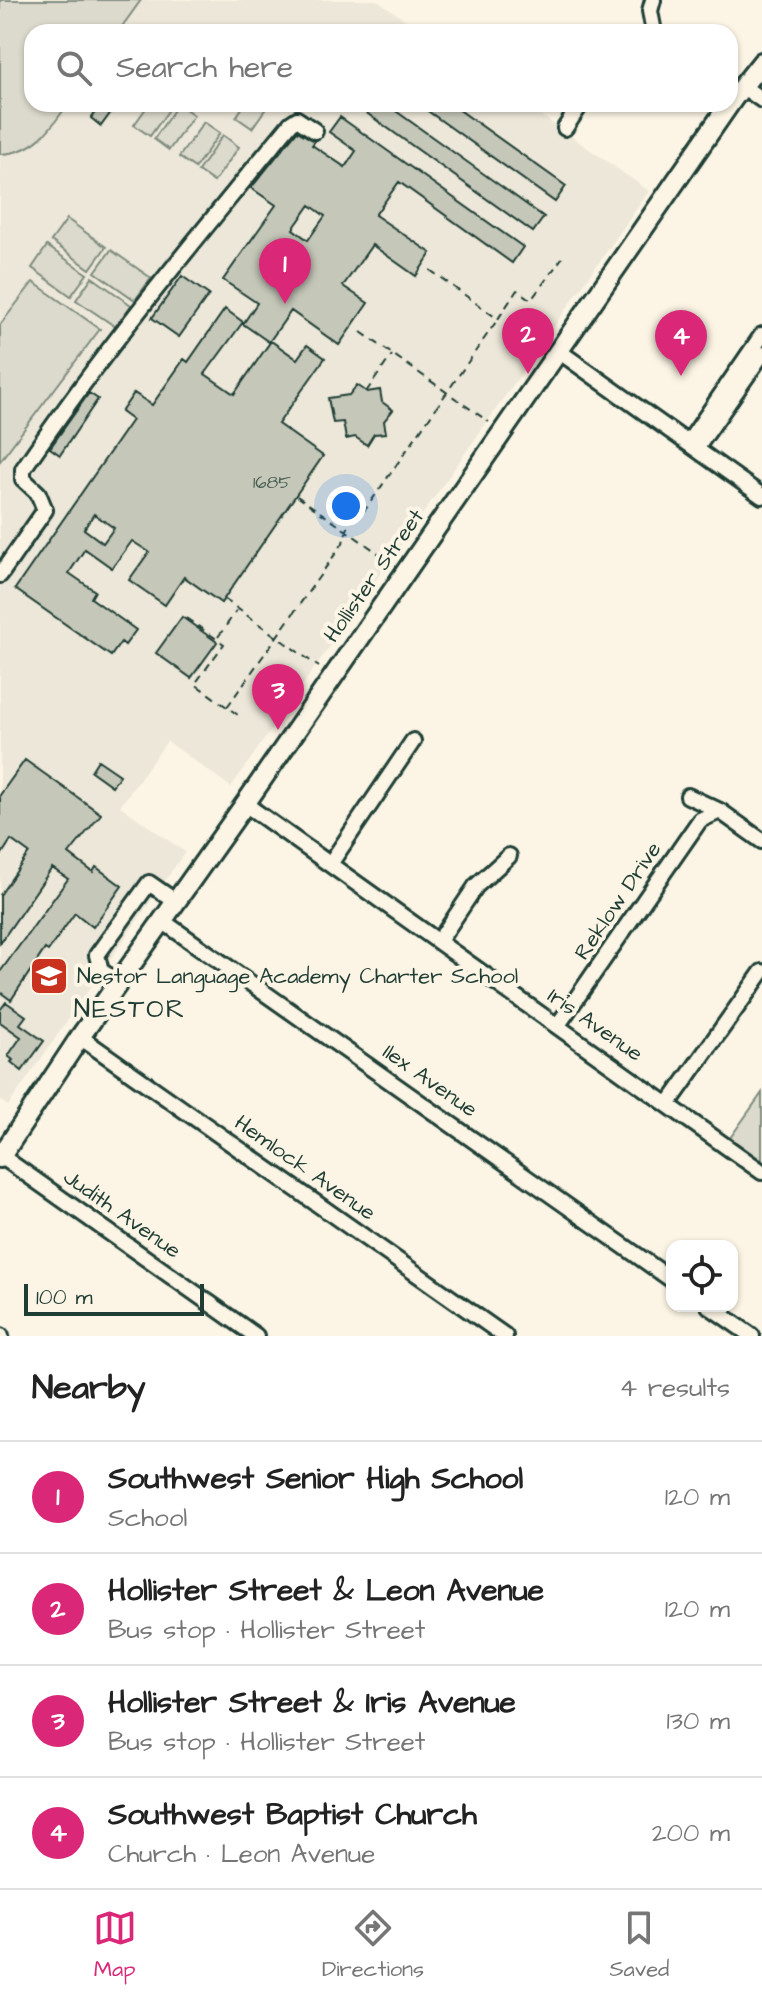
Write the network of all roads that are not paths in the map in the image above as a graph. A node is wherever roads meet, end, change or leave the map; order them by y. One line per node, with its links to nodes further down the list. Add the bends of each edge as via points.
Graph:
1 (653, 0): 2 (street)
2 (651, 24)
3 (762, 62): 4 (main road, Hollister Street)
4 (738, 90)
5 (738, 93): 6 (street)
6 (762, 100)
7 (576, 112): 9 (street)
8 (722, 112): 12 (main road, Hollister Street)
9 (565, 128)
10 (315, 131): 16 (street, via 297,119 291,123 71,398 23,469 23,479 38,493 45,510)
11 (762, 335): 14 (street)
12 (560, 352): 14 (street); 19 (main road, Hollister Street)
13 (762, 354): 14 (street)
14 (692, 446): 15 (street)
15 (762, 496)
16 (0, 575)
17 (413, 741): 23 (street)
18 (688, 796): 20 (street)
19 (245, 804): 23 (street, Iris Avenue); 24 (main road, Hollister Street)
20 (720, 811): 21 (street); 29 (street, Reklow Drive, via 700,820)
21 (762, 841)
22 (509, 856): 26 (street, via 476,886)
23 (330, 864): 26 (street, Iris Avenue)
24 (175, 901): 25 (main road, Hollister Street); 28 (street, via 149,883 97,955 101,971)
25 (161, 920): 28 (main road, Hollister Street); 34 (street, Ilex Avenue)
26 (439, 941): 29 (street, Iris Avenue)
27 (762, 972): 31 (street)
28 (118, 982): 30 (main road, Hollister Street)
29 (558, 1025): 31 (street, Iris Avenue)
30 (80, 1037): 32 (main road, Hollister Street); 37 (street, Hemlock Avenue)
31 (669, 1103): 33 (street, Iris Avenue)
32 (1, 1157): 36 (street, Judith Avenue)
33 (762, 1172)
34 (666, 1276)
35 (718, 1312): 38 (street)
36 (256, 1336)
37 (505, 1336)
38 (752, 1336)

